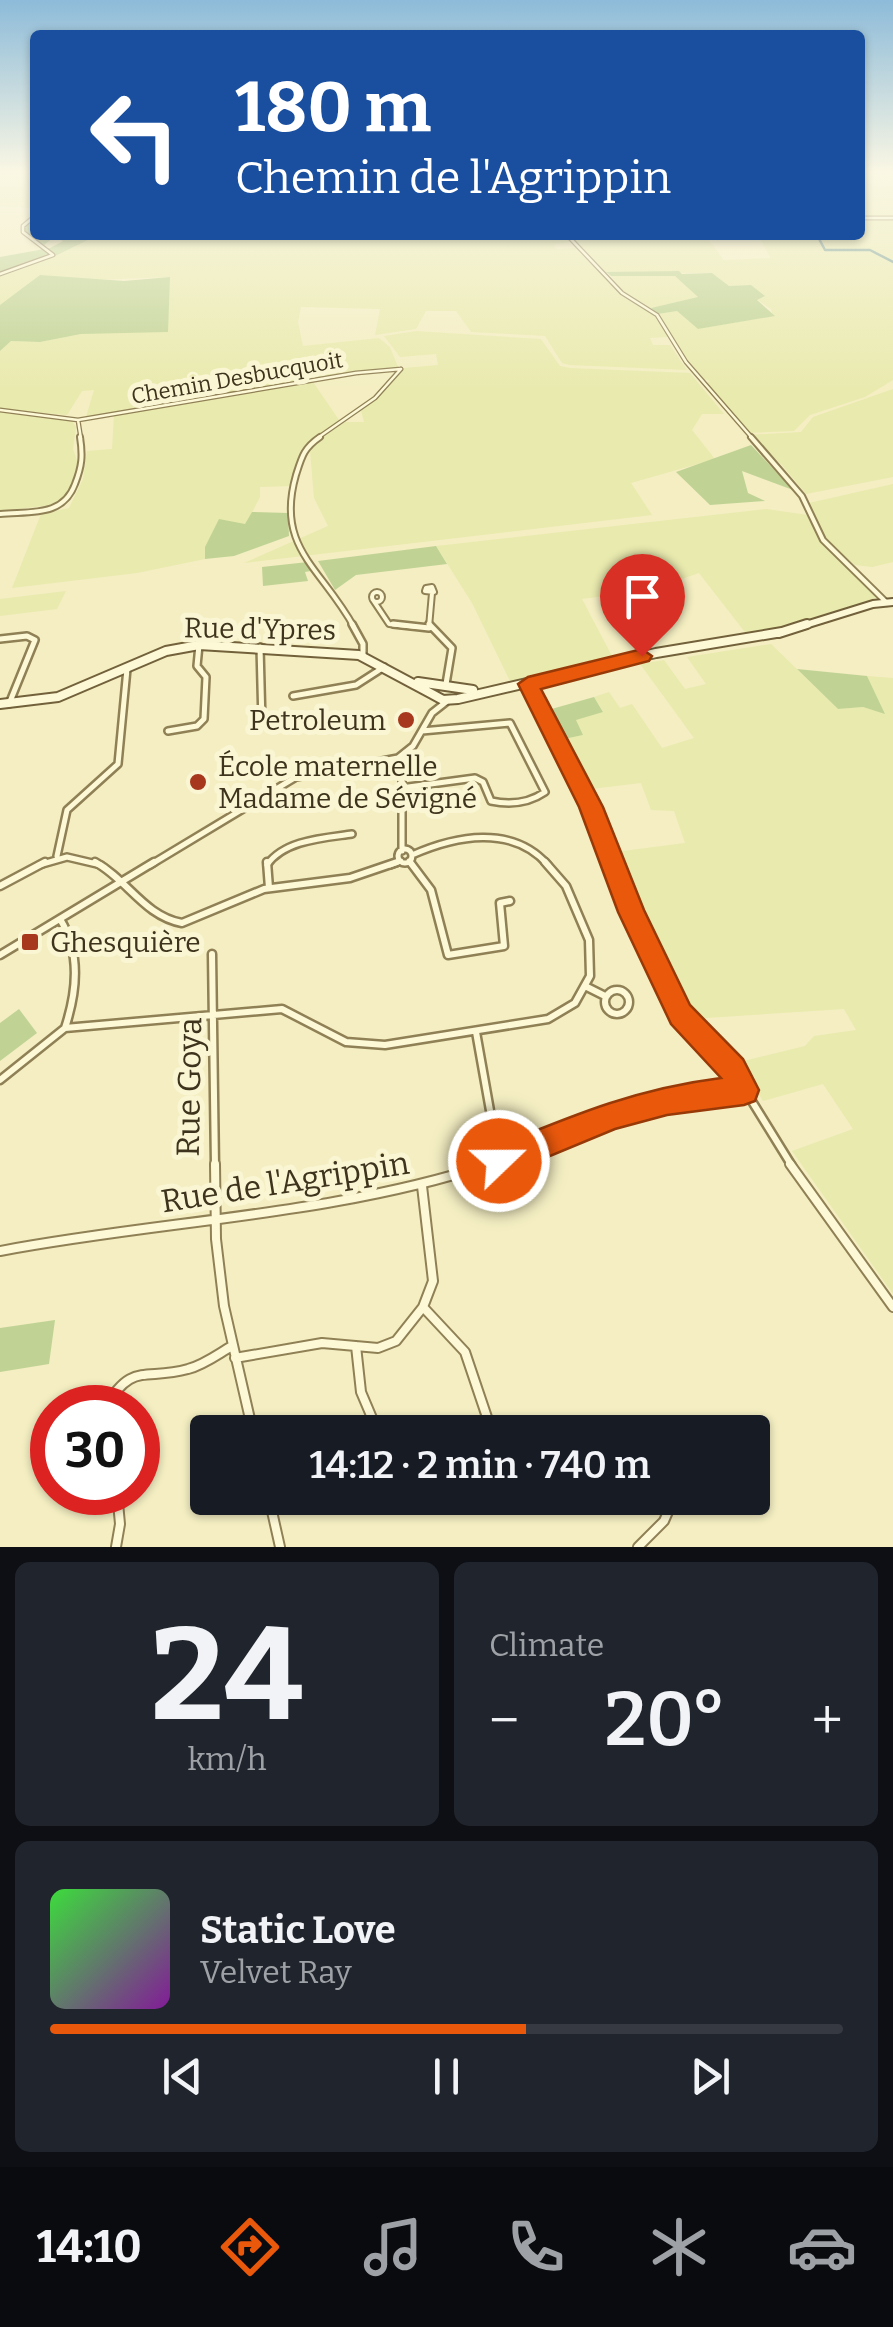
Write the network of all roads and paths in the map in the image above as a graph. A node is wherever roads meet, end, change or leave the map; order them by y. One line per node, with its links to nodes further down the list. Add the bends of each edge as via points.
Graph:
1 (41, 245): 3 (street, via 53,254)
2 (576, 245): 9 (street, via 620,292 656,315 686,362 802,496 823,540)
3 (0, 274)
4 (0, 410): 5 (street, Chemin Desbucquoit)
5 (78, 420): 6 (street, via 84,461 69,501 52,510); 14 (street, Chemin Desbucquoit, via 401,369 375,398 304,448 289,502 292,534 345,610)
6 (0, 514)
7 (432, 593): 10 (street)
8 (373, 600): 10 (street, via 389,624)
9 (890, 603): 18 (main road, Rue d'Ypres, via 752,642 662,652)
10 (429, 628): 19 (street, via 452,648)
11 (0, 638): 24 (street, via 35,640)
12 (199, 645): 13 (main road, Rue d'Ypres); 16 (main road, Rue d'Ypres); 27 (street, via 204,720)
13 (260, 648): 14 (main road, Rue d'Ypres); 26 (street)
14 (363, 656): 15 (main road, Rue d'Ypres)
15 (385, 666): 17 (main road, Rue d'Ypres); 21 (street, via 356,685)
16 (126, 668): 24 (main road, Rue d'Ypres, via 58,697); 33 (street, via 118,764 67,810)
17 (404, 677): 19 (main road, Rue d'Ypres); 22 (main road, Rue d'Ypres)
18 (528, 684): 20 (main road, Rue d'Ypres); 48 (street, via 591,807 680,1015)
19 (447, 685): 20 (main road, Rue d'Ypres); 22 (main road); 23 (main road, via 457,694)
20 (512, 688): 23 (main road, Rue d'Ypres)
21 (293, 696)
22 (432, 696): 23 (main road, Rue d'Ypres); 25 (street)
23 (450, 700): 25 (street)
24 (4, 704)
25 (432, 713): 28 (street)
26 (262, 723)
27 (168, 731)
28 (422, 731): 29 (street); 30 (street, via 510,723 545,792 498,804 475,778)
29 (390, 762): 30 (street, via 401,774); 35 (street, via 296,777)
30 (401, 788): 32 (street)
31 (352, 834): 37 (street, via 295,844 271,858)
32 (402, 851): 34 (street); 34 (street, via 398,856)
33 (57, 856): 35 (street, via 96,863); 36 (street)
34 (407, 859): 37 (street, via 338,881); 38 (street, via 431,890 448,955 504,946 498,910); 42 (street, via 445,840 473,836 536,852 560,878 586,926 592,959)
35 (122, 880): 37 (street, via 155,914 178,923); 39 (street)
36 (0, 886)
37 (269, 888)
38 (510, 901)
39 (60, 918): 41 (street); 45 (street, via 75,948)
40 (212, 954): 44 (street, Rue Goya)
41 (0, 956)
42 (586, 987): 43 (street); 46 (street, via 556,1016)
43 (605, 996): 43 (street, via 613,1013 629,1008 623,992)
44 (216, 1012): 45 (street); 46 (street, via 287,1010 353,1044); 51 (street, Rue Goya)
45 (65, 1028): 47 (street)
46 (476, 1032): 49 (street)
47 (0, 1080)
48 (744, 1090): 49 (street, Rue de l'Agrippin, via 614,1114); 54 (street, via 808,1194)
49 (499, 1161): 50 (street, Rue de l'Agrippin)
50 (422, 1186): 51 (street, Rue de l'Agrippin); 53 (street, via 434,1268)
51 (215, 1221): 52 (street, Rue de l'Agrippin); 55 (street, Rue Goya)
52 (0, 1251)
53 (423, 1307): 56 (street, via 396,1341); 61 (street, via 464,1352)
54 (893, 1308)
55 (232, 1346): 57 (street, Rue Goya); 58 (street, via 192,1368 149,1370)
56 (356, 1346): 57 (street, via 322,1343); 60 (street)
57 (235, 1358): 59 (street, Rue Goya)
58 (122, 1385)
59 (249, 1415)
60 (371, 1415)
61 (486, 1415)
62 (119, 1515): 65 (street)
63 (273, 1515): 66 (street)
64 (667, 1515): 67 (street)
65 (116, 1547)
66 (280, 1547)
67 (638, 1547)

